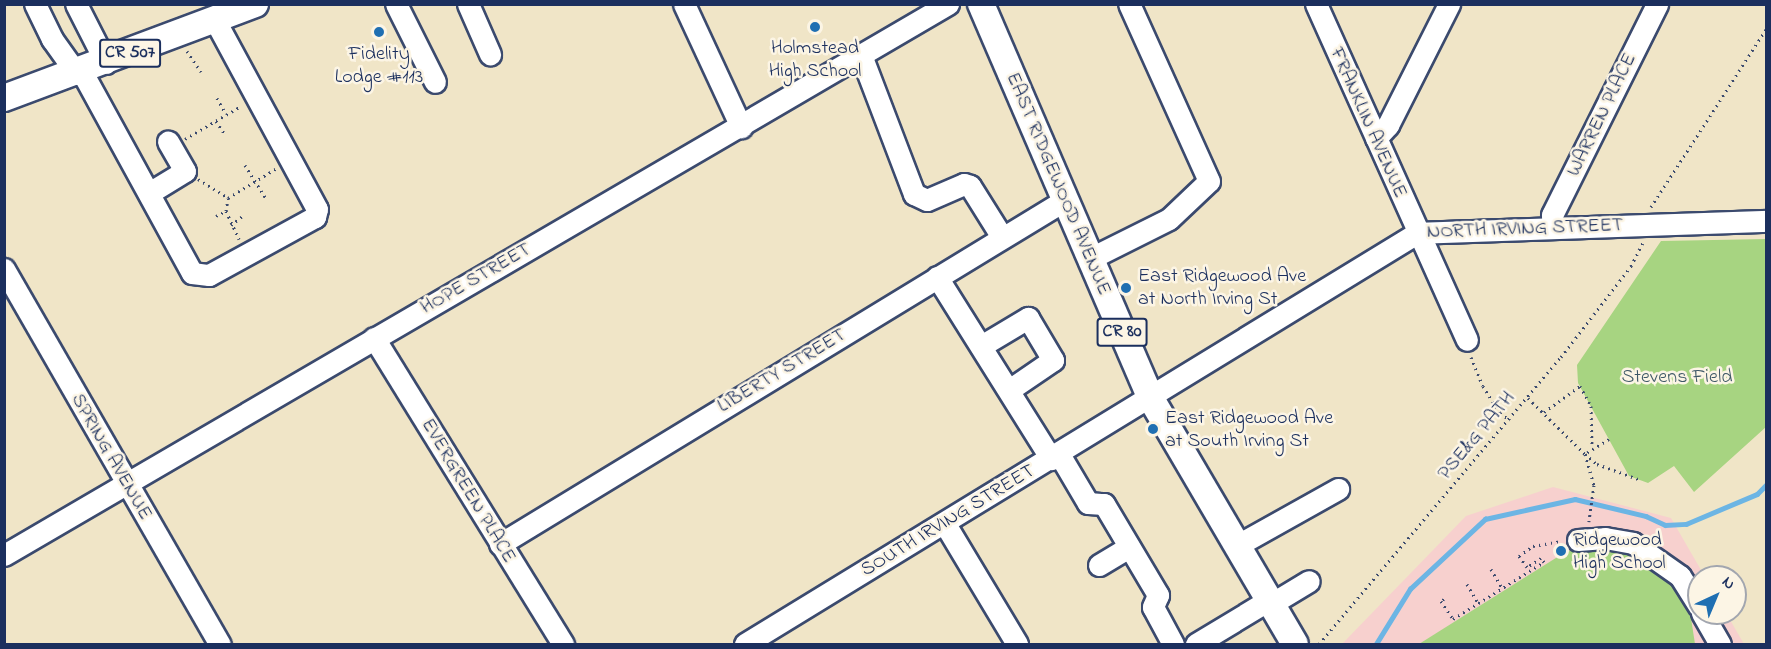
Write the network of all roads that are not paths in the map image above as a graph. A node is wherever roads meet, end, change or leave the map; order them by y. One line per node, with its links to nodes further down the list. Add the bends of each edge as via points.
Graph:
1 (35, 4): 17 (street, via 52,39)
2 (76, 4): 16 (street)
3 (255, 4): 13 (main road, CR 507)
4 (396, 4): 18 (street)
5 (468, 4): 14 (street)
6 (948, 4): 15 (street, HOPE STREET)
7 (981, 4): 24 (main road, EAST RIDGEWOOD AVENUE / CR 80)
8 (1128, 4): 29 (street, via 1209,181 1169,219)
9 (1316, 4): 21 (street, FRANKLIN AVENUE)
10 (1449, 4): 21 (street, via 1388,125)
11 (1656, 4): 26 (street, WARREN PLACE, via 1552,215)
12 (692, 7): 20 (street)
13 (216, 20): 16 (main road, CR 507); 23 (street, via 315,200 315,217 209,275 192,273)
14 (490, 54)
15 (861, 55): 20 (street, HOPE STREET); 28 (street, via 914,194 927,200 964,184 970,186)
16 (106, 63): 17 (main road, CR 507)
17 (80, 73): 19 (main road, CR 507); 23 (street)
18 (435, 82)
19 (4, 98)
20 (741, 127): 32 (street, HOPE STREET)
21 (1376, 138): 27 (street, FRANKLIN AVENUE)
22 (170, 144): 23 (street, via 185,171)
23 (149, 193)
24 (1065, 200): 28 (street, LIBERTY STREET); 29 (main road, EAST RIDGEWOOD AVENUE / CR 80)
25 (1767, 220): 26 (street, NORTH IRVING STREET)
26 (1553, 227): 27 (street, NORTH IRVING STREET)
27 (1417, 233): 33 (street, FRANKLIN AVENUE); 36 (street, NORTH IRVING STREET)
28 (1002, 237): 31 (street, LIBERTY STREET)
29 (1091, 258): 36 (main road, EAST RIDGEWOOD AVENUE / CR 80)
30 (4, 269): 38 (street, SPRING AVENUE)
31 (937, 277): 34 (street); 42 (street, LIBERTY STREET)
32 (374, 338): 38 (street, HOPE STREET); 42 (street, EVERGREEN PLACE)
33 (1467, 340)
34 (981, 346): 35 (street); 35 (street, via 1028,318 1053,360)
35 (1009, 390): 37 (street)
36 (1150, 397): 37 (street, SOUTH IRVING STREET); 43 (main road, EAST RIDGEWOOD AVENUE / CR 80)
37 (1055, 456): 40 (street, SOUTH IRVING STREET); 44 (street, via 1088,502 1104,504)
38 (126, 483): 45 (street, HOPE STREET); 51 (street, SPRING AVENUE)
39 (1338, 489): 43 (street)
40 (945, 524): 53 (street, SOUTH IRVING STREET); 54 (street)
41 (1578, 540): 48 (street, via 1605,538 1633,543 1680,576)
42 (500, 544): 52 (street, EVERGREEN PLACE)
43 (1236, 546): 49 (main road, EAST RIDGEWOOD AVENUE / CR 80)
44 (1129, 547): 46 (street); 55 (street, via 1158,595 1153,607)
45 (4, 555)
46 (1099, 565)
47 (1309, 581): 49 (street)
48 (1687, 587)
49 (1270, 602): 56 (street); 57 (main road, EAST RIDGEWOOD AVENUE / CR 80)
50 (1709, 625): 58 (street)
51 (220, 645)
52 (563, 645)
53 (745, 645)
54 (1017, 645)
55 (1173, 645)
56 (1196, 645)
57 (1295, 645)
58 (1720, 645)

